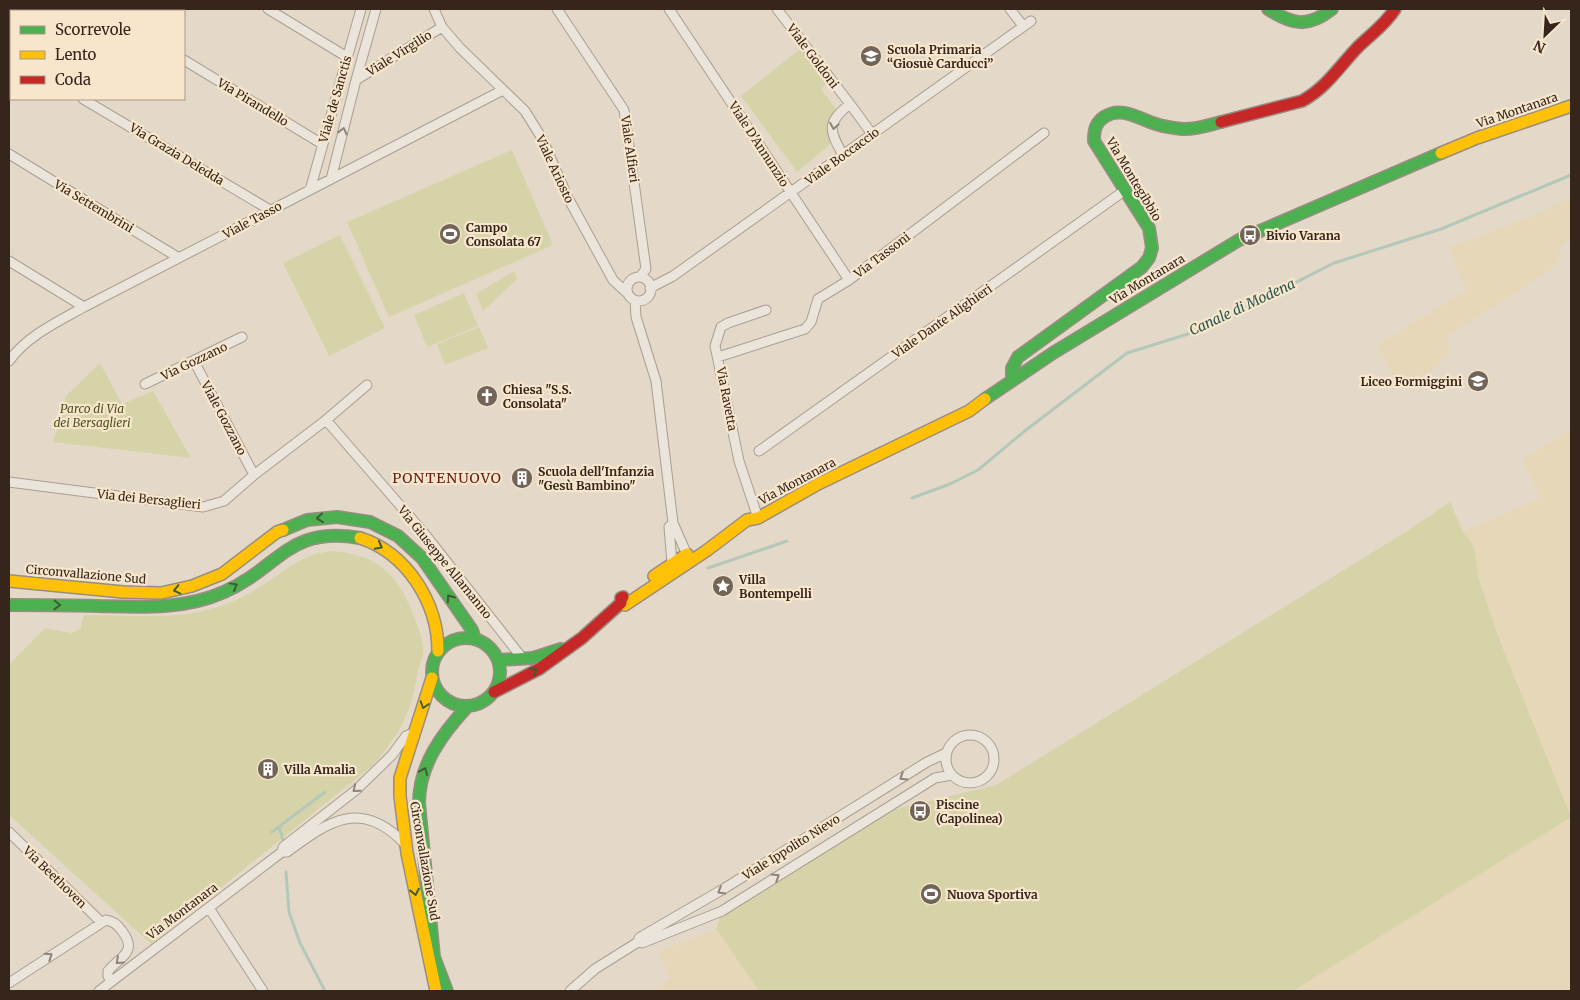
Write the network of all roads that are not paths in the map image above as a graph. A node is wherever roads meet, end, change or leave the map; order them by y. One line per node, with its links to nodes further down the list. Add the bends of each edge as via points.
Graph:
1 (268, 9): 13 (street)
2 (361, 9): 13 (street, Viale de Sanctis)
3 (376, 9): 15 (street, Viale de Sanctis)
4 (434, 9): 12 (street, Viale Ariosto)
5 (556, 9): 32 (street, Viale Alfieri, via 624,110 646,269)
6 (669, 9): 28 (street, Viale D'Annunzio)
7 (777, 9): 18 (street, Viale Goldoni)
8 (1010, 9): 21 (street, Viale Boccaccio, via 1027,24)
9 (1268, 9): 10 (main road, via 1287,20 1302,23 1316,20)
10 (1332, 9)
11 (1395, 9): 27 (main road, Via Montegibbio, via 1327,83 1302,101 1184,129 1159,125 1117,111 1105,116 1097,122 1094,141)
12 (442, 27): 15 (street, Viale Virgilio); 16 (street, Viale Ariosto)
13 (347, 57): 22 (street, Viale de Sanctis)
14 (185, 61): 22 (street, Via Pirandello)
15 (356, 80): 25 (street, Viale de Sanctis, one-way to 15)
16 (503, 90): 25 (street, Viale Tasso); 35 (street, Viale Ariosto, via 524,111 542,140 567,196 613,280)
17 (85, 100): 29 (street, Via Grazia Deledda)
18 (850, 104): 21 (street, Viale Goldoni); 24 (street, one-way to 24, via 835,118 832,128)
19 (1571, 106): 44 (main road, Via Montanara, via 1477,138 1239,240)
20 (1044, 133): 33 (street, Via Tassoni)
21 (872, 134): 24 (street, Viale Boccaccio)
22 (322, 144): 26 (street, Viale de Sanctis)
23 (9, 154): 30 (street, Via Settembrini)
24 (843, 155): 28 (street, Viale Boccaccio)
25 (331, 179): 26 (street, Viale Tasso)
26 (310, 190): 29 (street, Viale Tasso)
27 (1124, 191): 44 (main road, Via Montegibbio, via 1149,228 1152,248 1149,258 1130,277 1018,357 1011,370); 48 (street, Viale Dante Alighieri)
28 (791, 193): 33 (street, Viale D'Annunzio); 34 (street, Viale Boccaccio, via 673,276)
29 (270, 210): 30 (street, Viale Tasso)
30 (179, 258): 37 (street, Viale Tasso)
31 (9, 261): 37 (street)
32 (640, 277): 34 (street); 35 (street, via 630,281)
33 (849, 280): 41 (street, Via Tassoni, via 818,299 805,330)
34 (650, 288): 36 (street, via 646,298)
35 (627, 293): 36 (street)
36 (635, 300): 52 (street, via 636,317 656,381)
37 (84, 307): 40 (street, Viale Tasso)
38 (766, 310): 41 (street, Via Ravetta, via 721,327 715,346)
39 (242, 337): 43 (street, Via Gozzano)
40 (12, 348): 42 (street, Viale Tasso)
41 (718, 357): 51 (street, Via Ravetta, via 739,461)
42 (9, 361)
43 (194, 361): 45 (street, Via Gozzano); 49 (street, Viale Gozzano)
44 (1012, 379): 51 (main road, Via Montanara, via 961,415 818,484)
45 (145, 384)
46 (367, 385): 47 (street, Via dei Bersaglieri)
47 (326, 420): 49 (street, Via dei Bersaglieri); 61 (street, Via Giuseppe Allamanno, via 424,533)
48 (759, 451)
49 (254, 475): 50 (street, Via dei Bersaglieri, via 224,501 203,507)
50 (9, 482)
51 (758, 518): 53 (main road, Via Montanara, via 745,513)
52 (673, 523): 53 (street); 54 (street, via 669,527)
53 (689, 558): 54 (main road, Via Montanara); 56 (main road, Via Montanara, via 625,605)
54 (672, 563): 56 (main road, Via Montanara, via 621,598)
55 (9, 581): 58 (main road, Circonvallazione Sud, one-way to 55, via 422,558 398,536 370,522 337,517 306,520 277,532 222,574 192,586 161,593)
56 (621, 604): 59 (main road, Via Montanara)
57 (9, 605): 60 (main road, Circonvallazione Sud, one-way to 60, via 172,607 206,600 236,586 297,543 320,536 344,535 367,540 386,549 407,568 434,621)
58 (475, 639): 60 (main road, via 455,639); 62 (main road, Circonvallazione Sud, via 489,647)
59 (570, 646): 61 (main road, Via Montanara); 64 (main road, Via Montanara, one-way to 59, via 539,669)
60 (438, 651): 63 (main road, Circonvallazione Sud, via 432,664)
61 (523, 659): 62 (main road, Via Montanara)
62 (498, 660): 64 (main road, via 499,682)
63 (432, 678): 65 (main road, via 444,699); 66 (main road, Circonvallazione Sud, one-way to 66)
64 (494, 692): 65 (main road, Circonvallazione Sud, via 478,705)
65 (467, 707): 80 (main road, Circonvallazione Sud, one-way to 65, via 434,957 418,804 421,780 430,757 452,723)
66 (415, 732): 70 (main road, Circonvallazione Sud, via 400,778); 71 (street, Via Montanara, one-way to 71, via 406,736 375,773 283,847)
67 (946, 753): 68 (street, via 946,765); 68 (street, via 953,741 969,734 983,738 994,752 992,770 982,781 962,782); 74 (street, Viale Ippolito Nievo, one-way to 74, via 639,938)
68 (952, 775): 74 (street, Viale Ippolito Nievo, one-way to 68, via 722,910 935,778)
69 (9, 832): 73 (street, Via Beethoven)
70 (405, 844): 71 (street, Via Montanara, via 380,824 351,818 325,826 287,852); 79 (main road, Circonvallazione Sud, one-way to 79)
71 (282, 852): 72 (street, Via Montanara)
72 (209, 908): 75 (street, Via Montanara); 78 (street)
73 (101, 922): 75 (street, one-way to 75, via 106,920 116,924 129,939 126,955 108,971); 76 (street, one-way to 73)
74 (638, 942): 81 (street, Viale Ippolito Nievo, via 595,969)
75 (111, 982): 77 (street, Via Montanara)
76 (9, 983)
77 (99, 991)
78 (263, 991)
79 (436, 991)
80 (447, 991)
81 (570, 991)

